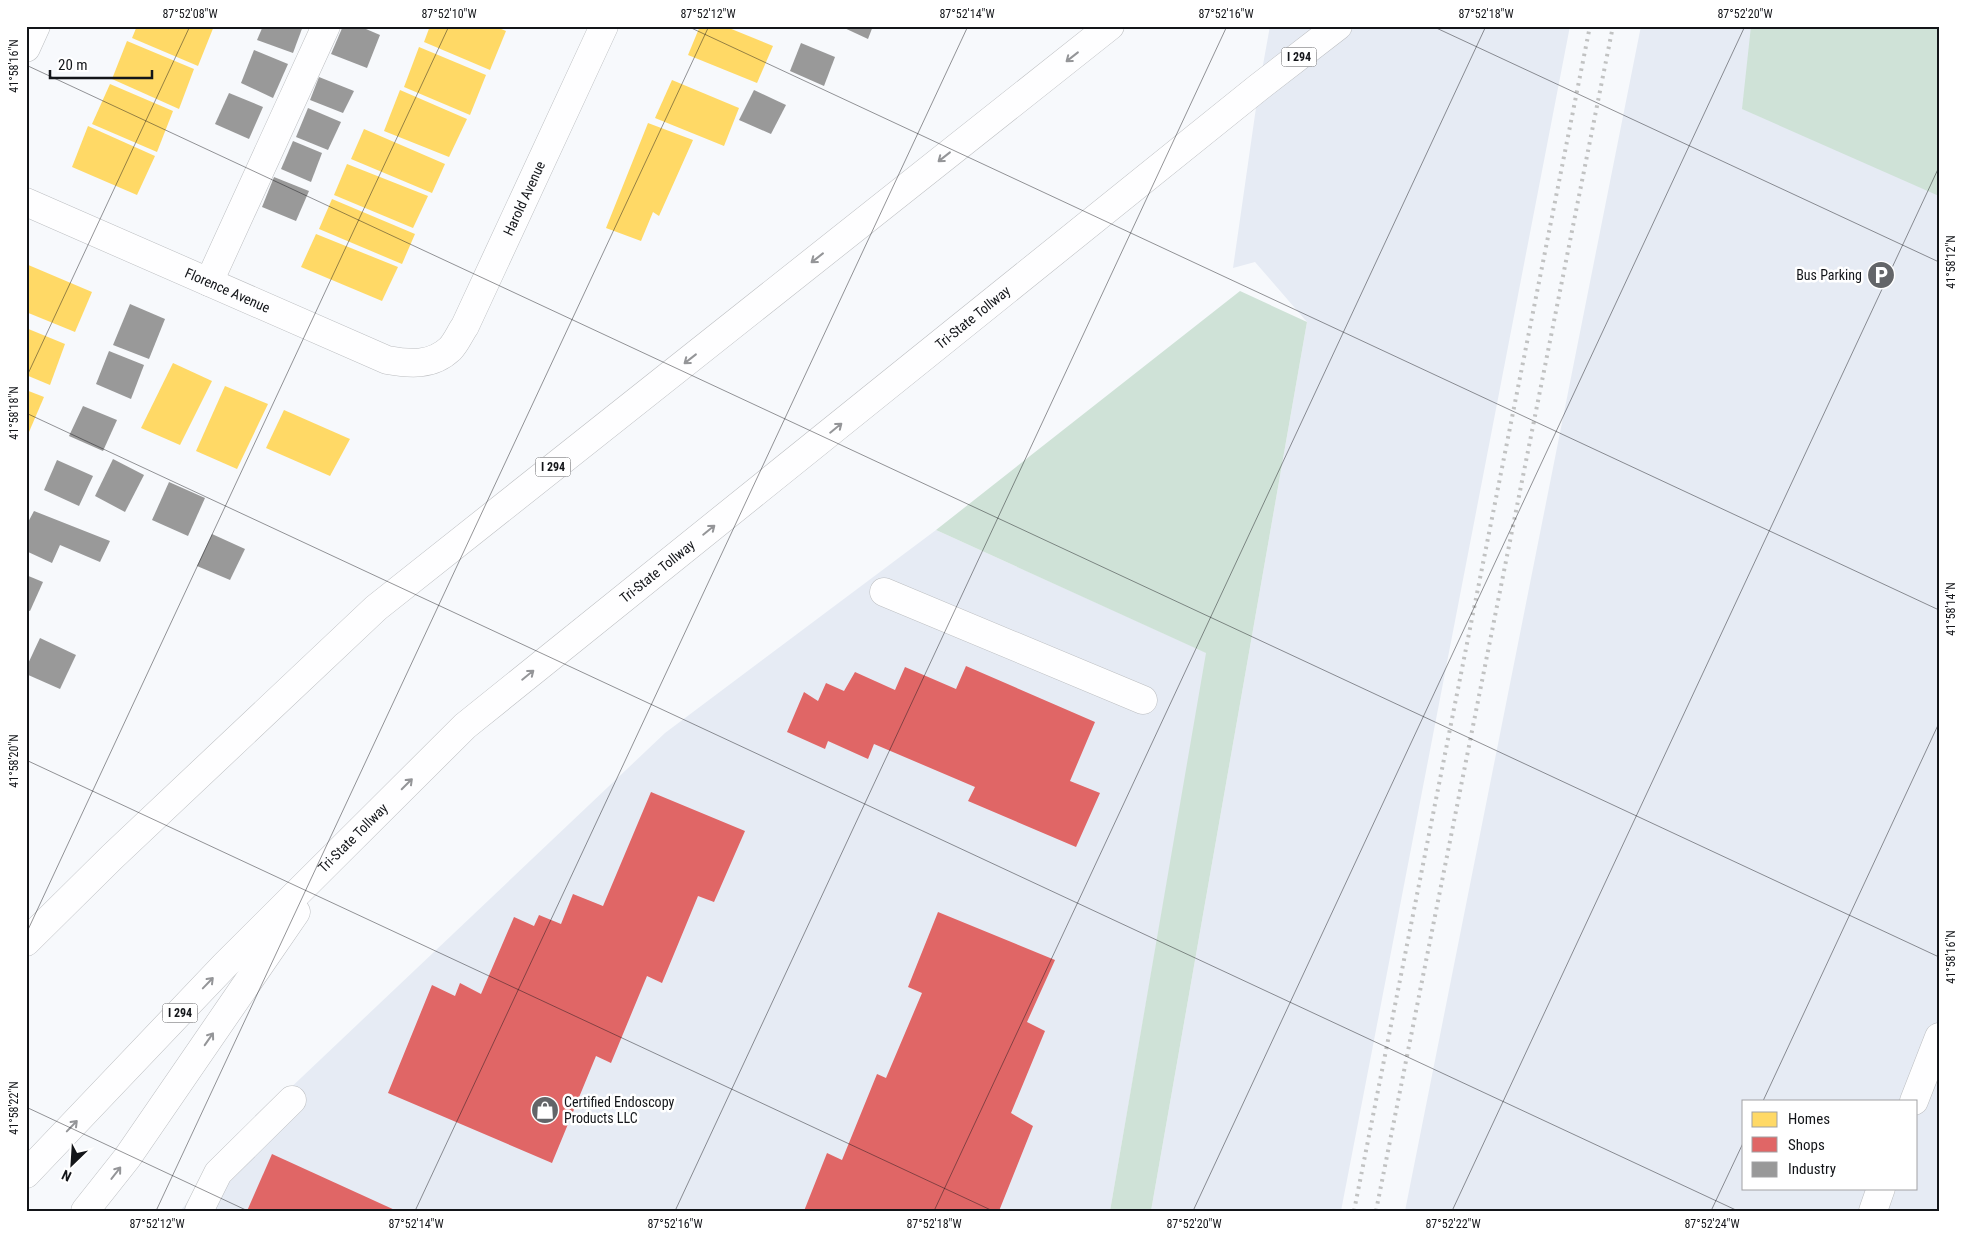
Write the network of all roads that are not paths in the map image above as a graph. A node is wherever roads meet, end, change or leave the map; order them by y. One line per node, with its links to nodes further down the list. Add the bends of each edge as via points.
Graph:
1 (36, 26): 6 (main road)
2 (326, 26): 8 (main road)
3 (604, 26): 9 (main road, Harold Avenue, via 465,326 450,348)
4 (1110, 26): 13 (main road, I 294, one-way to 13, via 376,608)
5 (1338, 26): 12 (main road, Tri-State Tollway / I 294, one-way to 5, via 465,726)
6 (26, 48)
7 (26, 202): 8 (main road, Florence Avenue)
8 (209, 282): 9 (main road, Florence Avenue, via 387,360 411,364)
9 (432, 361)
10 (884, 592): 11 (main road)
11 (1143, 700)
12 (336, 855): 17 (main road, Tri-State Tollway / I 294, one-way to 12, via 225,965); 19 (main road, one-way to 12, via 127,1158)
13 (26, 942)
14 (1939, 1037): 16 (main road)
15 (292, 1100): 20 (main road, via 218,1173)
16 (1914, 1100)
17 (26, 1174)
18 (1880, 1190): 21 (main road)
19 (85, 1211)
20 (199, 1211)
21 (1873, 1211)

